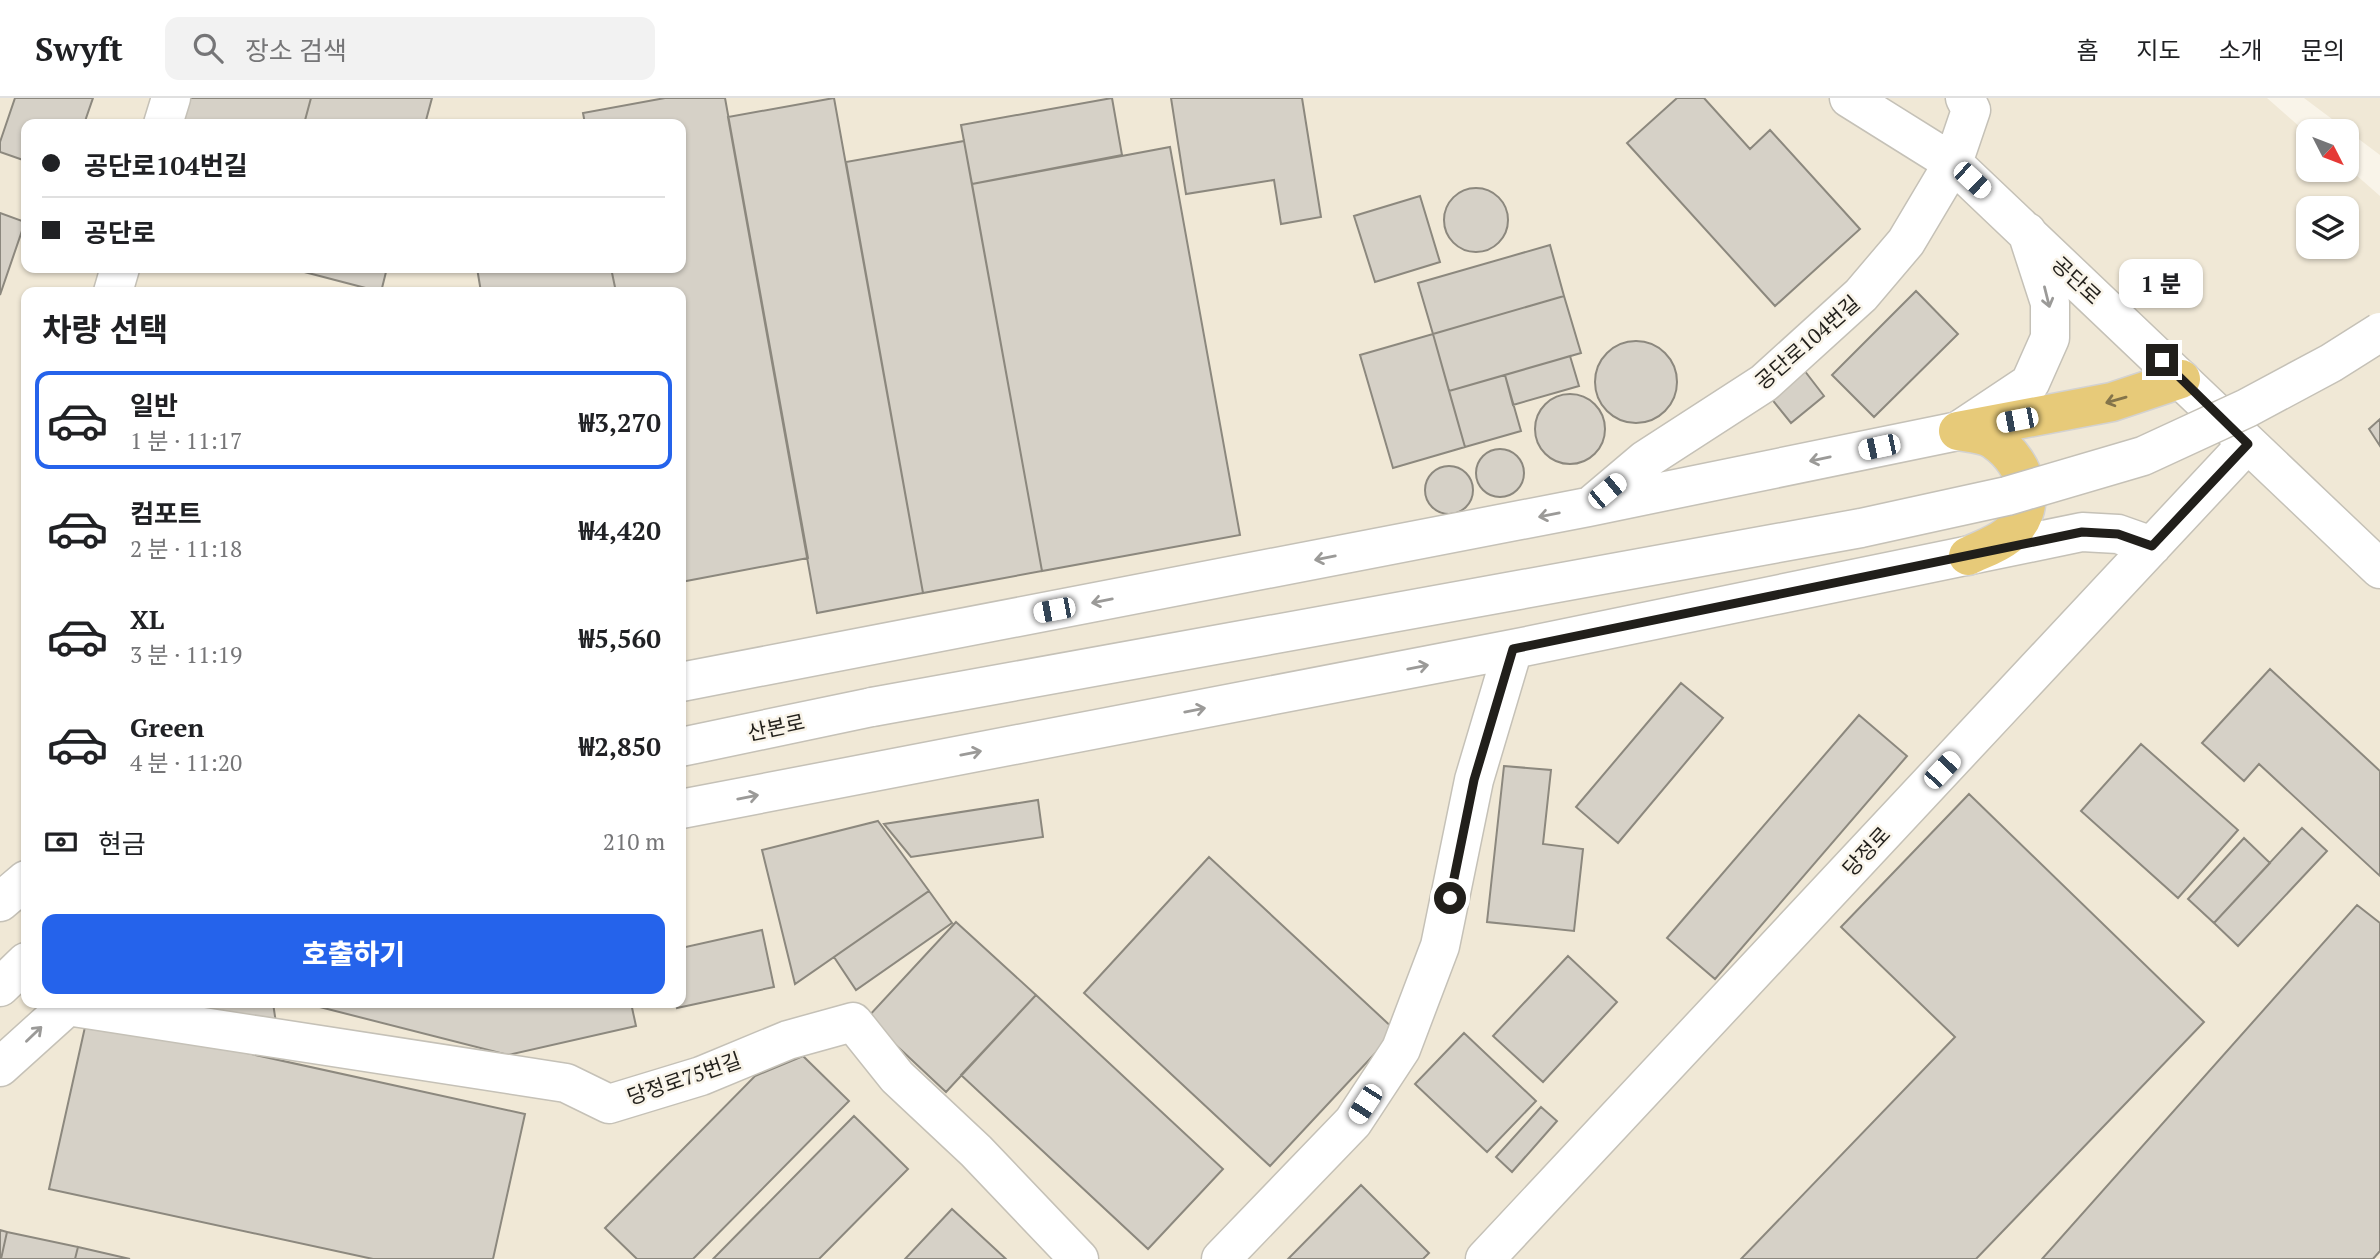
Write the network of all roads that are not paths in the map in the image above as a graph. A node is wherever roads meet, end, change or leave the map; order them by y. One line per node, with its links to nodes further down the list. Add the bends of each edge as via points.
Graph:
1 (171, 98): 4 (street)
2 (1849, 98): 5 (street, 공단로)
3 (1965, 98): 5 (street, 공단로104번길, via 1971,110)
4 (165, 119)
5 (1954, 163): 6 (street, 공단로); 11 (street, 공단로104번길, via 1906,242 1861,295 1764,383 1645,460)
6 (2027, 232): 8 (street, 공단로); 9 (street, one-way to 9, via 2050,303 2050,338 2030,383)
7 (2380, 332): 17 (street, 산본로, bridge, via 2247,408 2143,456 2007,495 1861,528 872,707)
8 (2181, 379): 9 (main road, one-way to 9, via 2112,402); 10 (street, 공단로)
9 (1958, 431): 11 (street, one-way to 11); 13 (main road, via 1993,439 2002,447 2025,478 2027,495 2024,516 2006,537)
10 (2248, 444): 12 (street, 당정로); 14 (street, 공단로)
11 (1588, 507): 16 (street, one-way to 16)
12 (2152, 546): 13 (street, via 2118,534 2082,532); 28 (street, 당정로)
13 (1968, 556): 15 (street)
14 (2380, 569)
15 (1513, 649): 18 (street, one-way to 15); 27 (street, via 1474,780 1440,946 1401,1049 1353,1122)
16 (686, 681)
17 (686, 746)
18 (686, 808)
19 (21, 884): 20 (street)
20 (0, 902)
21 (21, 967): 22 (street)
22 (0, 987)
23 (66, 1008): 25 (street, one-way to 23)
24 (88, 1008): 26 (street, 당정로75번길, via 566,1083 609,1104 701,1076 788,1040 853,1022 897,1077)
25 (0, 1068)
26 (1079, 1259)
27 (1221, 1259)
28 (1485, 1259)

